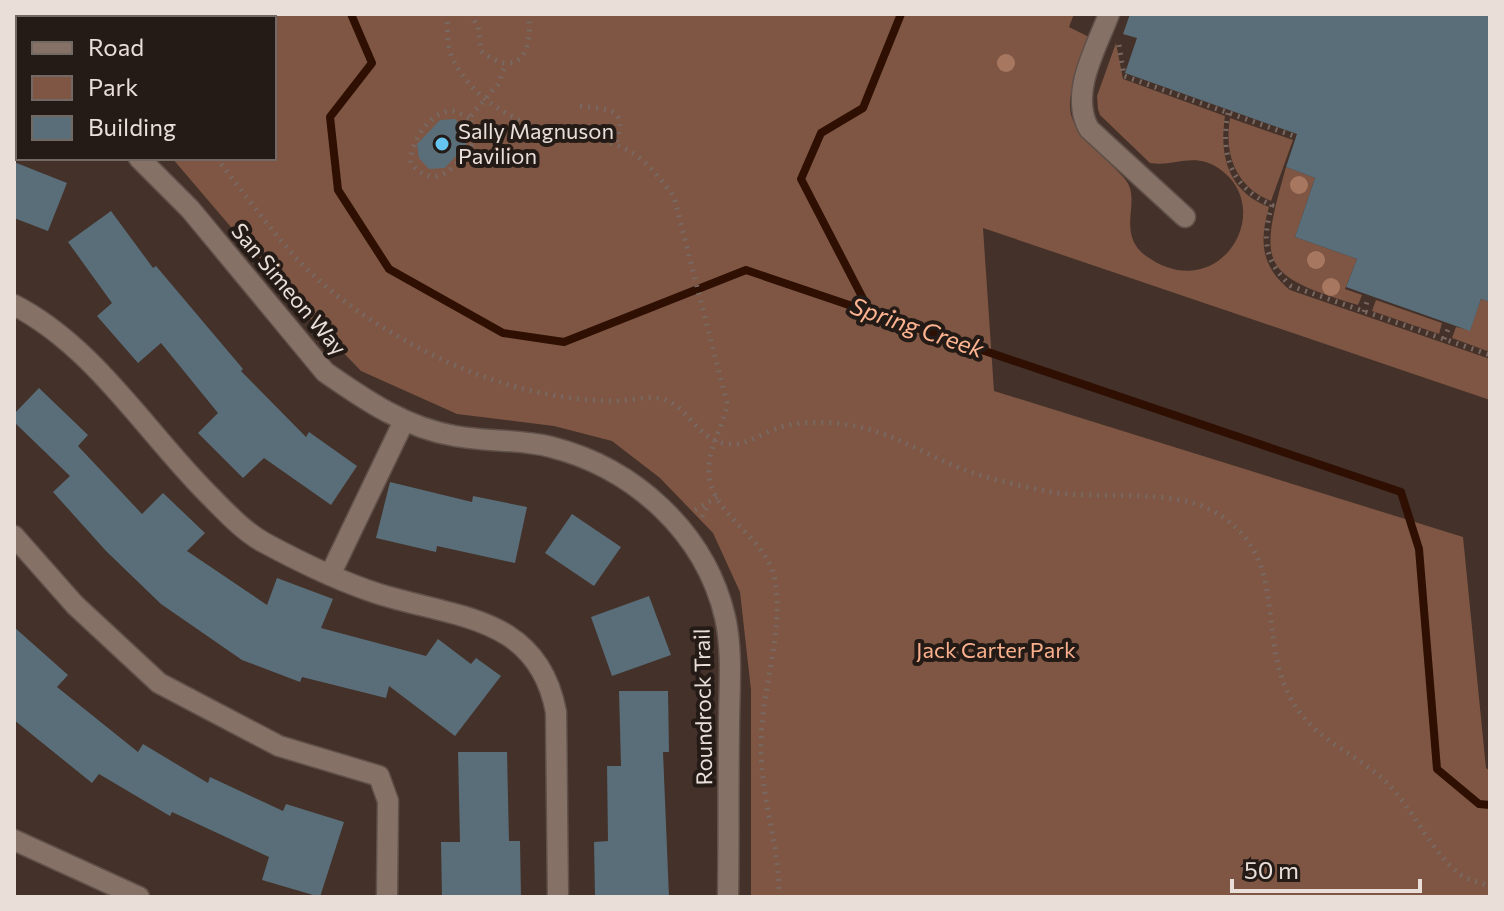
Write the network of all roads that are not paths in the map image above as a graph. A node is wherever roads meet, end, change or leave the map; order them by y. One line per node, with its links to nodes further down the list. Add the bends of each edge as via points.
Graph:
1 (1109, 14): 3 (street, via 1083,85 1083,118)
2 (141, 160): 5 (street, San Simeon Way, via 190,209 325,372)
3 (1185, 217)
4 (14, 305): 8 (street, via 61,337 106,380 232,518 258,540)
5 (404, 421): 6 (street, San Simeon Way, via 454,436 534,443 575,453 644,490); 8 (street)
6 (680, 528): 13 (street, Roundrock Trail, via 714,584 725,619)
7 (17, 545): 11 (street, via 159,683 279,746 379,776 388,801)
8 (330, 575): 12 (street, via 492,625 536,660 556,712)
9 (14, 840): 10 (street)
10 (139, 897)
11 (387, 897)
12 (558, 897)
13 (728, 897)

